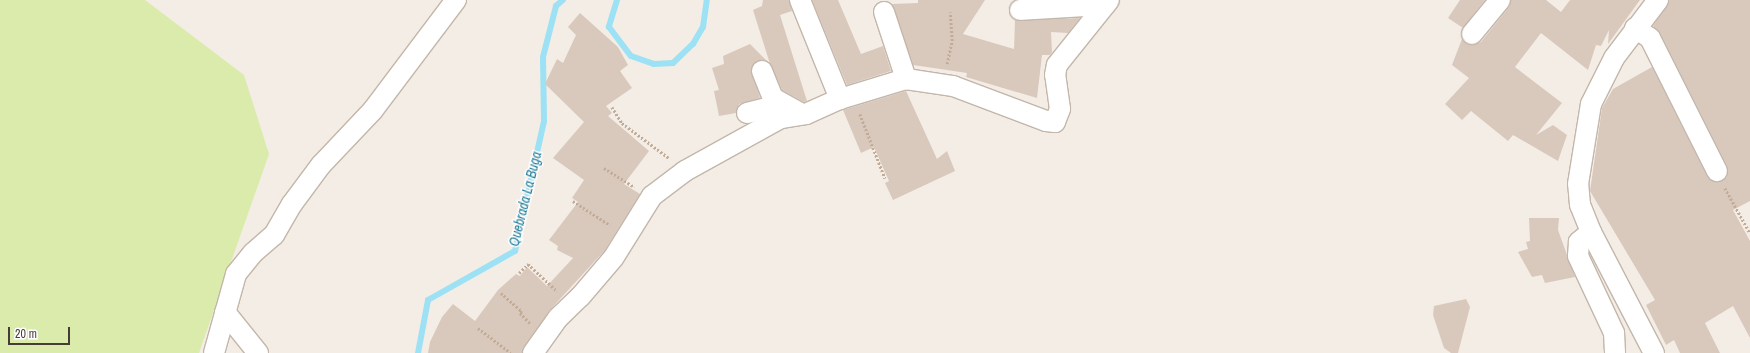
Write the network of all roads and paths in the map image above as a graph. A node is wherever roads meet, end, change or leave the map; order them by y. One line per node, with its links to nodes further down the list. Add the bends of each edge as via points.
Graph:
1 (456, 0): 31 (street, via 373,110 321,165 292,204 274,235 253,253 236,274)
2 (800, 0): 14 (street)
3 (1500, 0): 10 (street)
4 (1658, 0): 9 (street)
5 (1107, 2): 6 (street); 13 (street, via 1057,64 1055,75 1060,109 1055,122 1046,121)
6 (1020, 10)
7 (884, 12): 12 (street)
8 (950, 12): 13 (path, via 952,41 945,70)
9 (1635, 28): 21 (street, via 1650,38); 25 (street, via 1614,58 1591,104 1578,184 1580,205)
10 (1472, 34)
11 (762, 71): 15 (street, via 772,98)
12 (906, 79): 13 (street); 14 (street)
13 (953, 86)
14 (847, 97): 18 (street); 22 (path)
15 (783, 104): 17 (street); 18 (street)
16 (612, 107): 20 (path, via 622,123)
17 (747, 113)
18 (802, 114): 20 (street, via 781,118)
19 (604, 168): 23 (path)
20 (685, 171): 23 (street)
21 (1716, 171): 26 (path)
22 (885, 178)
23 (651, 198): 27 (street)
24 (573, 201): 27 (path)
25 (1591, 232): 38 (street, via 1578,242 1578,256 1614,333); 39 (street)
26 (1750, 233)
27 (628, 235): 30 (street, via 614,257)
28 (519, 273): 30 (path, via 528,264)
29 (500, 293): 33 (path, via 522,310 520,313)
30 (572, 305): 33 (street, via 558,318)
31 (225, 312): 34 (street); 35 (street)
32 (478, 328): 36 (path)
33 (545, 336): 37 (street)
34 (214, 353)
35 (258, 353)
36 (511, 353)
37 (533, 353)
38 (1615, 353)
39 (1654, 353)

